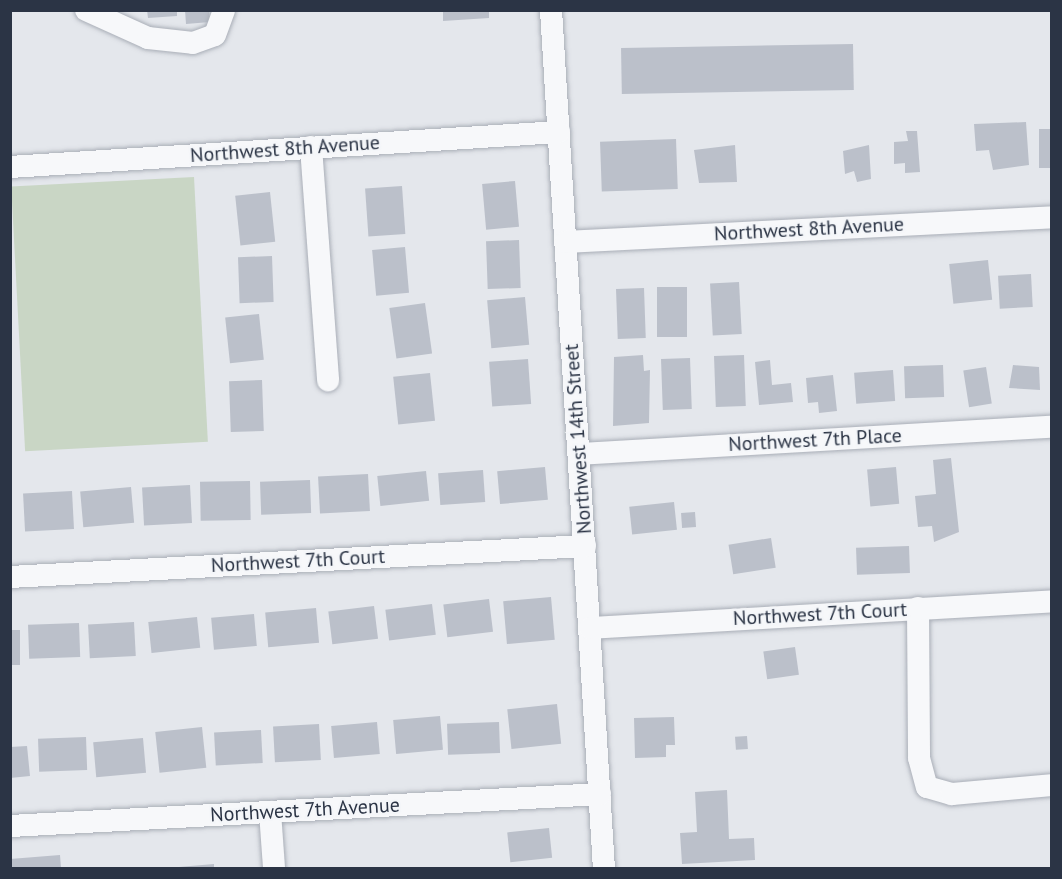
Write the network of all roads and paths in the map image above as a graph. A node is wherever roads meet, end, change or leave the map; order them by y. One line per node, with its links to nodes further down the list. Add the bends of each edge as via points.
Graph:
1 (86, 10): 3 (street, via 148,38 194,43 215,35)
2 (551, 10): 4 (street, Northwest 14th Street)
3 (224, 15)
4 (559, 132): 5 (street, Northwest 8th Avenue); 8 (street, Northwest 14th Street)
5 (310, 147): 6 (street, Northwest 8th Avenue); 9 (street)
6 (10, 166)
7 (1052, 217): 8 (street, Northwest 8th Avenue)
8 (566, 242): 11 (street, Northwest 14th Street)
9 (328, 380)
10 (1052, 427): 11 (street, Northwest 7th Place)
11 (579, 454): 12 (street, Northwest 14th Street)
12 (585, 546): 13 (street, Northwest 7th Court); 16 (street, Northwest 14th Street)
13 (10, 577)
14 (1052, 600): 15 (street, Northwest 7th Court)
15 (918, 608): 16 (street, Northwest 7th Court); 17 (street, via 919,758 927,787 952,794)
16 (590, 628): 18 (street, Northwest 14th Street)
17 (1052, 785)
18 (600, 794): 19 (street, Northwest 7th Avenue); 22 (street, Northwest 14th Street)
19 (270, 812): 20 (street, Northwest 7th Avenue); 21 (street)
20 (10, 826)
21 (274, 868)
22 (604, 868)

